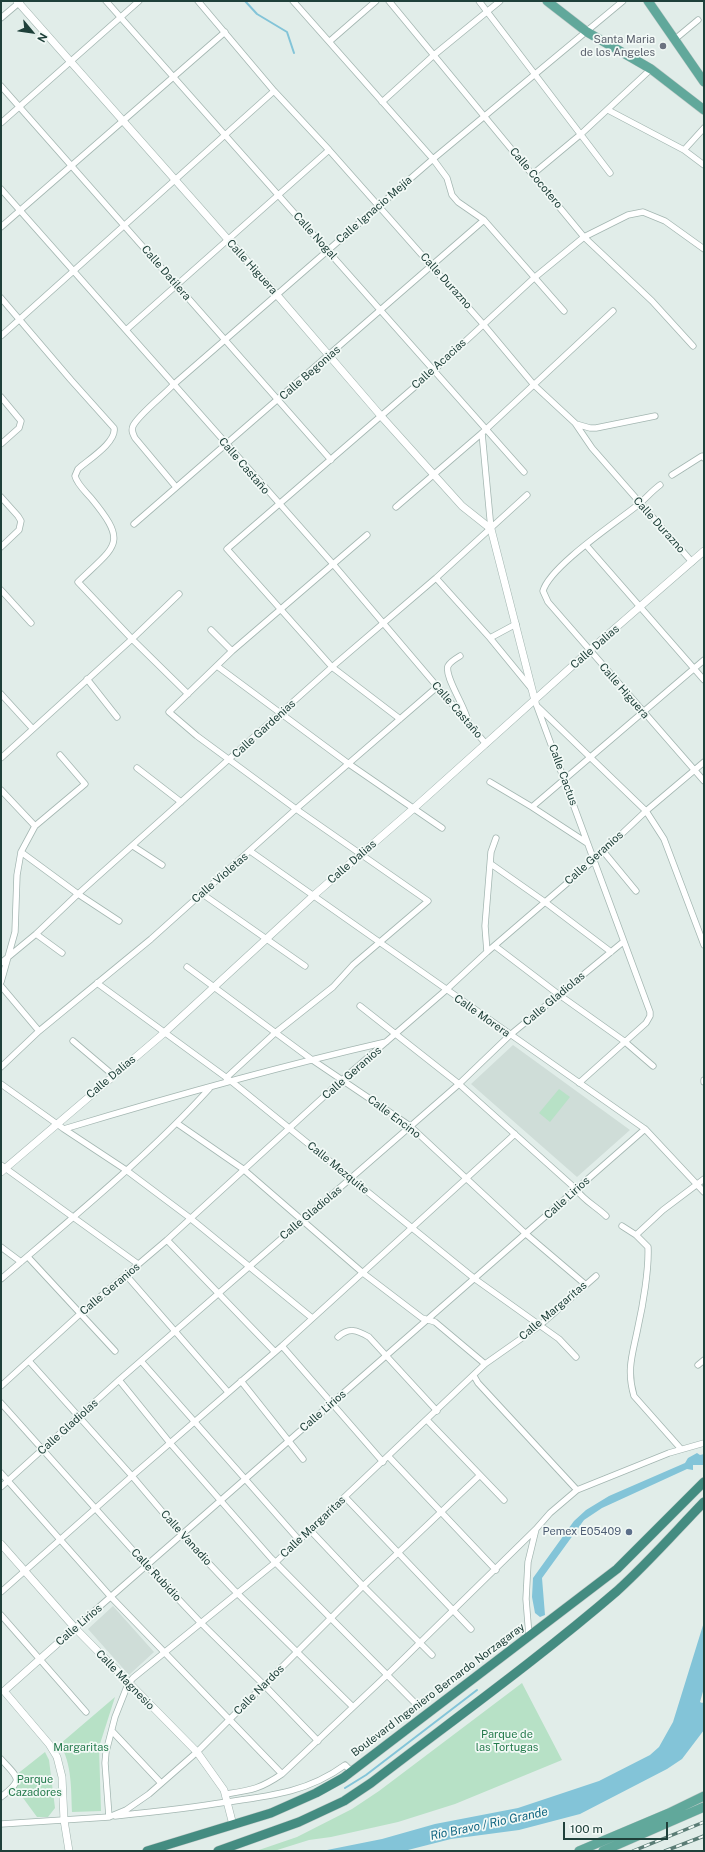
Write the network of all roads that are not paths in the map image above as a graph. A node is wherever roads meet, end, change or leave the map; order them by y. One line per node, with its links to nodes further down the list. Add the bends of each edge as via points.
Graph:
1 (106, 1): 15 (street, Calle Nogal)
2 (139, 1): 15 (street)
3 (198, 1): 17 (street, Calle Durazno)
4 (293, 1): 20 (street)
5 (376, 1): 20 (street)
6 (390, 1): 21 (street, Calle Cocotero)
7 (479, 1): 13 (street)
8 (500, 1): 13 (street)
9 (547, 1): 18 (main road)
10 (623, 1): 18 (street, Calle Ignacio Mejía)
11 (648, 1): 19 (main road)
12 (19, 2): 14 (street); 22 (street, Calle Higuera)
13 (487, 12): 21 (street); 24 (street)
14 (1, 18)
15 (120, 18): 22 (street); 25 (street, Calle Nogal)
16 (698, 20): 19 (street)
17 (225, 32): 25 (street); 28 (street, Calle Durazno)
18 (588, 32): 23 (main road); 24 (street, Calle Ignacio Mejía)
19 (674, 40): 26 (main road)
20 (330, 41): 29 (street)
21 (434, 55): 29 (street); 33 (street, Calle Cocotero)
22 (70, 62): 30 (street); 34 (street, Calle Higuera)
23 (651, 69): 31 (street); 32 (main road)
24 (535, 73): 33 (street, Calle Ignacio Mejía); 37 (street)
25 (174, 76): 34 (street); 38 (street, Calle Nogal)
26 (704, 82)
27 (1, 86): 30 (street, Calle Datilera)
28 (274, 91): 38 (street); 39 (street, Calle Durazno)
29 (382, 102): 41 (street)
30 (19, 106): 35 (street); 43 (street, Calle Datilera)
31 (608, 110): 37 (street); 40 (street)
32 (704, 110)
33 (484, 116): 41 (street, Calle Ignacio Mejía); 45 (street, Calle Cocotero)
34 (124, 121): 43 (street); 46 (street, Calle Higuera)
35 (1, 123)
36 (704, 128): 40 (street)
37 (581, 134): 44 (street); 45 (street)
38 (226, 135): 46 (street); 48 (street, Calle Nogal)
39 (329, 150): 48 (street); 49 (street, Calle Durazno)
40 (684, 150): 42 (street)
41 (433, 159): 49 (street, Calle Ignacio Mejía); 51 (street, via 447,178 452,195)
42 (704, 165)
43 (72, 166): 50 (street); 52 (street, Calle Datilera)
44 (610, 172)
45 (533, 174): 54 (street, Calle Cocotero)
46 (175, 179): 52 (street); 55 (street, Calle Higuera)
47 (1, 189): 50 (street, Calle Castaño)
48 (277, 195): 55 (street); 57 (street, Calle Nogal)
49 (378, 207): 57 (street, Calle Ignacio Mejía); 58 (street, Calle Durazno)
50 (20, 211): 53 (street); 59 (street, Calle Castaño)
51 (484, 220): 58 (street, Calle Begonias); 60 (street)
52 (125, 226): 59 (street); 61 (street, Calle Datilera)
53 (1, 227)
54 (584, 237): 56 (street, Calle Acacias, via 616,220 637,213 648,214 665,221); 60 (street, Calle Acacias); 72 (street, Calle Cocotero, via 652,301)
55 (228, 240): 61 (street); 62 (street, Calle Higuera)
56 (704, 249)
57 (328, 250): 62 (street, Calle Ignacio Mejía); 66 (street, Calle Nogal)
58 (432, 266): 66 (street, Calle Begonias); 68 (street, Calle Durazno)
59 (74, 272): 67 (street); 69 (street, Calle Castaño)
60 (534, 278): 64 (street); 68 (street, Calle Acacias)
61 (176, 285): 69 (street); 71 (street, Calle Datilera)
62 (277, 295): 71 (street, Calle Ignacio Mejía); 73 (street, Calle Higuera)
63 (1, 298): 67 (street)
64 (564, 311)
65 (613, 311): 76 (street)
66 (380, 312): 73 (street, Calle Begonias); 74 (street, Calle Nogal)
67 (19, 320): 70 (street); 115 (street, via 112,424 115,432 110,443 78,469 75,476 104,514 114,533 113,545 108,552 78,582)
68 (483, 324): 74 (street, Calle Acacias); 76 (street, Calle Durazno)
69 (126, 330): 75 (street, Calle Castaño)
70 (1, 336)
71 (226, 341): 75 (street, Calle Ignacio Mejía); 78 (street, Calle Datilera)
72 (693, 346)
73 (329, 356): 78 (street, Calle Begonias); 79 (street, Calle Higuera)
74 (433, 371): 79 (street, Calle Acacias); 82 (street, Calle Nogal)
75 (173, 385): 84 (street, Calle Castaño); 91 (street, Calle Ignacio Mejía, via 139,419 132,428 132,433 138,444)
76 (534, 385): 81 (street, Calle Durazno); 82 (street)
77 (1, 397): 83 (street, via 21,421 20,428)
78 (278, 400): 84 (street, Calle Begonias); 86 (street, Calle Datilera)
79 (381, 416): 86 (street, Calle Acacias); 88 (street, Calle Higuera)
80 (655, 416): 81 (street, via 596,428)
81 (574, 424): 94 (street, Calle Durazno)
82 (483, 431): 87 (street, Calle Nogal); 88 (street); 98 (street)
83 (1, 444)
84 (226, 444): 91 (street, Calle Begonias); 95 (street, Calle Castaño)
85 (704, 458): 89 (street, via 702,456)
86 (331, 460): 95 (street, Calle Acacias)
87 (524, 472)
88 (434, 475): 96 (street); 98 (street, Calle Higuera, via 462,506)
89 (672, 475)
90 (660, 485): 94 (street)
91 (176, 487): 97 (street, Calle Begonias)
92 (527, 495): 98 (street, Calle Gardenias)
93 (1, 497): 101 (street, via 21,521 19,530)
94 (640, 504): 100 (street); 103 (street, Calle Durazno)
95 (278, 505): 104 (street, Calle Castaño); 109 (street, Calle Acacias, via 227,549)
96 (396, 507)
97 (134, 524)
98 (491, 529): 105 (street, Calle Gardenias); 112 (street, Calle Cactus)
99 (367, 535): 104 (street)
100 (586, 545): 108 (street); 116 (street, Calle Higuera, via 550,576 544,595)
101 (1, 547)
102 (704, 551): 103 (street, Calle Dalias)
103 (692, 562): 108 (street, Calle Dalias)
104 (333, 564): 109 (street); 111 (street, Calle Castaño)
105 (436, 578): 111 (street, Calle Gardenias); 114 (street)
106 (1, 590): 110 (street)
107 (179, 594): 115 (street)
108 (641, 607): 116 (street, Calle Dalias); 122 (street)
109 (280, 610): 117 (street); 121 (street)
110 (31, 623)
111 (384, 623): 121 (street, Calle Gardenias); 125 (street, Calle Castaño)
112 (516, 624): 114 (street); 126 (street, Calle Cactus)
113 (212, 630): 117 (street)
114 (490, 638): 126 (street)
115 (132, 639): 123 (street); 128 (street)
116 (589, 650): 129 (street, Calle Dalias); 130 (street, Calle Higuera)
117 (232, 651): 120 (street)
118 (460, 656): 134 (street, via 450,663 447,672 466,711)
119 (704, 660): 122 (street)
120 (217, 666): 128 (street); 131 (street)
121 (332, 667): 131 (street, Calle Gardenias); 133 (street)
122 (695, 668): 124 (street); 130 (street)
123 (87, 679): 132 (street); 135 (street)
124 (704, 680)
125 (437, 687): 133 (street, Calle Violetas); 134 (street, Calle Castaño)
126 (532, 689): 129 (street, Calle Cactus)
127 (1, 694): 135 (street)
128 (188, 694): 140 (street, via 169,712)
129 (536, 703): 136 (street, Calle Dalias); 138 (street); 145 (street, Calle Cactus)
130 (643, 713): 138 (street); 144 (street, Calle Higuera)
131 (281, 714): 140 (street, Calle Gardenias); 142 (street)
132 (117, 717)
133 (400, 719): 142 (street, Calle Violetas)
134 (468, 722): 136 (street, Calle Castaño)
135 (32, 728): 139 (street)
136 (486, 744): 152 (street, Calle Dalias)
137 (60, 754): 154 (street, via 85,784)
138 (590, 756): 145 (street); 153 (street)
139 (1, 758)
140 (230, 760): 149 (street, Calle Gardenias); 151 (street)
141 (704, 762): 144 (street, Calle Geranios)
142 (349, 764): 151 (street, Calle Violetas); 152 (street)
143 (137, 768): 149 (street)
144 (694, 770): 146 (street, Calle Higuera); 153 (street, Calle Geranios)
145 (565, 779): 150 (street); 157 (street, Calle Cactus)
146 (704, 781)
147 (490, 782): 150 (street)
148 (1, 790): 154 (street)
149 (181, 802): 158 (street, Calle Gardenias)
150 (532, 807): 157 (street)
151 (296, 809): 159 (street, Calle Violetas); 162 (street)
152 (414, 809): 155 (street); 162 (street, Calle Dalias)
153 (646, 811): 160 (street, Calle Geranios); 176 (street, via 664,839)
154 (35, 826): 161 (street)
155 (442, 828)
156 (496, 838): 164 (street, via 491,852)
157 (588, 843): 163 (street, Calle Cactus)
158 (132, 846): 165 (street); 168 (street, Calle Gardenias)
159 (250, 851): 167 (street, Calle Violetas); 169 (street, Calle Morera)
160 (603, 851): 163 (street, Calle Geranios); 166 (street)
161 (21, 852): 168 (street); 180 (street, via 17,875 15,932)
162 (361, 854): 169 (street, Calle Dalias); 175 (street, via 428,901)
163 (594, 860): 170 (street, Calle Geranios); 174 (street, Calle Cactus)
164 (491, 864): 170 (street); 178 (street, via 485,926)
165 (162, 865)
166 (636, 891)
167 (201, 893): 173 (street); 186 (street, Calle Violetas, via 151,939)
168 (78, 894): 171 (street); 172 (street, Calle Gardenias)
169 (313, 896): 173 (street, Calle Dalias); 175 (street, Calle Morera)
170 (545, 902): 177 (street, Calle Geranios); 179 (street)
171 (119, 921)
172 (36, 934): 180 (street, Calle Gardenias); 181 (street)
173 (266, 940): 183 (street); 188 (street, Calle Dalias)
174 (623, 942): 179 (street, Calle Gladiolas); 197 (street, Calle Cactus, via 650,1016 646,1023)
175 (380, 943): 189 (street, Calle Morera); 194 (street, via 353,965 334,987)
176 (704, 945)
177 (495, 946): 178 (street, Calle Geranios); 190 (street)
178 (486, 952): 189 (street, Calle Geranios)
179 (611, 952): 190 (street, Calle Gladiolas)
180 (10, 954): 182 (street, Calle Gardenias); 185 (street)
181 (62, 954)
182 (1, 963)
183 (305, 966)
184 (187, 967): 188 (street, Calle Encino)
185 (1, 982)
186 (97, 983): 192 (street, Calle Violetas); 193 (street, Calle Mezquite)
187 (1, 986): 192 (street)
188 (214, 987): 193 (street, Calle Dalias); 194 (street, Calle Encino)
189 (446, 990): 195 (street, Calle Geranios); 196 (street, Calle Morera)
190 (558, 994): 196 (street, Calle Gladiolas); 197 (street)
191 (360, 1006): 195 (street)
192 (39, 1031): 202 (street, Calle Violetas)
193 (164, 1033): 203 (street, Calle Dalias); 204 (street, Calle Mezquite)
194 (276, 1033): 200 (street, Calle Encino); 204 (street)
195 (397, 1034): 199 (street, Calle Geranios); 208 (street)
196 (510, 1035): 206 (street, Calle Morera); 208 (street, Calle Gladiolas)
197 (624, 1041): 201 (street); 206 (street)
198 (73, 1042): 203 (street)
199 (387, 1042): 200 (street); 205 (street, Calle Geranios)
200 (311, 1059): 204 (street); 205 (street, Calle Encino)
201 (654, 1066)
202 (1, 1067)
203 (113, 1075): 210 (street, Calle Dalias)
204 (229, 1079): 209 (street); 213 (street, Calle Mezquite)
205 (342, 1080): 212 (street, Calle Encino); 213 (street, Calle Geranios)
206 (578, 1083): 215 (street, Calle Morera)
207 (1, 1084): 210 (street)
208 (459, 1084): 212 (street, Calle Gladiolas); 216 (street)
209 (209, 1088): 211 (street); 214 (street)
210 (57, 1124): 214 (street); 217 (street, Calle Dalias)
211 (178, 1124): 218 (street); 219 (street)
212 (410, 1126): 220 (street, Calle Gladiolas); 221 (street, Calle Encino)
213 (289, 1128): 218 (street, Calle Geranios); 220 (street, Calle Mezquite)
214 (64, 1129): 219 (street)
215 (645, 1129): 223 (street, Calle Morera); 224 (street, Calle Lirios)
216 (515, 1134): 221 (street); 224 (street)
217 (3, 1168): 227 (street)
218 (243, 1169): 228 (street, Calle Geranios); 229 (street)
219 (126, 1170): 227 (street); 228 (street)
220 (352, 1178): 229 (street, Calle Gladiolas); 231 (street, Calle Mezquite)
221 (466, 1179): 231 (street); 232 (street, Calle Encino)
222 (704, 1179): 223 (street)
223 (698, 1185): 225 (street, Calle Morera); 233 (street, via 663,1210)
224 (576, 1190): 226 (street); 232 (street, Calle Lirios)
225 (704, 1192)
226 (606, 1216)
227 (75, 1217): 236 (street); 238 (street)
228 (190, 1218): 234 (street, Calle Geranios); 239 (street)
229 (302, 1220): 239 (street, Calle Gladiolas); 240 (street)
230 (622, 1226): 233 (street)
231 (412, 1228): 240 (street); 244 (street, Calle Mezquite)
232 (526, 1234): 244 (street, Calle Lirios); 245 (street, Calle Encino)
233 (636, 1235): 277 (street, via 647,1244 648,1250 640,1316 629,1374 634,1396)
234 (167, 1240): 238 (street, Calle Geranios); 246 (street)
235 (1, 1247): 237 (street)
236 (28, 1257): 237 (street); 247 (street)
237 (21, 1262): 243 (street)
238 (138, 1264): 241 (street, Calle Geranios)
239 (250, 1265): 246 (street, Calle Gladiolas); 248 (street)
240 (363, 1273): 248 (street); 249 (street, via 422,1318)
241 (126, 1275): 247 (street, Calle Geranios); 251 (street)
242 (596, 1276): 245 (street, Calle Margaritas)
243 (1, 1279)
244 (475, 1279): 249 (street, Calle Lirios); 250 (street, Calle Mezquite)
245 (586, 1285): 250 (street, Calle Margaritas)
246 (219, 1293): 251 (street, Calle Gladiolas); 255 (street)
247 (81, 1313): 254 (street); 259 (street, Calle Geranios)
248 (312, 1318): 253 (street)
249 (429, 1319): 256 (street, Calle Lirios); 261 (street)
250 (539, 1326): 257 (street, Calle Mezquite, via 559,1340); 261 (street, Calle Margaritas)
251 (175, 1331): 260 (street, Calle Gladiolas); 267 (street)
252 (338, 1336): 256 (street, via 350,1330 362,1333)
253 (282, 1346): 255 (street); 269 (street)
254 (115, 1351)
255 (275, 1352): 265 (street)
256 (387, 1356): 269 (street, Calle Lirios); 270 (street)
257 (576, 1357)
258 (704, 1360): 262 (street)
259 (29, 1361): 266 (street, Calle Geranios); 271 (street, Calle Vanadio)
260 (140, 1361): 264 (street, Calle Gladiolas); 273 (street)
261 (485, 1364): 263 (street, Calle Margaritas)
262 (698, 1365)
263 (474, 1376): 270 (street, Calle Margaritas); 289 (street)
264 (119, 1380): 271 (street, Calle Gladiolas); 275 (street)
265 (241, 1381): 267 (street); 274 (street)
266 (1, 1386)
267 (228, 1392): 273 (street)
268 (1, 1403): 278 (street, Calle Rubidio)
269 (332, 1404): 274 (street, Calle Lirios); 281 (street)
270 (437, 1410): 272 (street, Calle Margaritas)
271 (78, 1418): 278 (street, Calle Gladiolas); 283 (street, Calle Vanadio)
272 (427, 1420): 279 (street, Calle Margaritas); 284 (street)
273 (194, 1422): 275 (street); 286 (street)
274 (289, 1441): 280 (street); 286 (street, Calle Lirios)
275 (170, 1443): 283 (street); 292 (street)
276 (704, 1443): 277 (street)
277 (681, 1449): 289 (street)
278 (43, 1451): 285 (street, Calle Gladiolas); 294 (street, Calle Rubidio)
279 (389, 1457): 281 (street, Calle Margaritas); 295 (street)
280 (303, 1459)
281 (382, 1462): 290 (street, Calle Margaritas)
282 (1, 1472): 285 (street)
283 (132, 1476): 294 (street); 299 (street, Calle Vanadio)
284 (479, 1476): 291 (street); 295 (street, Calle Nardos)
285 (8, 1480): 288 (street, Calle Gladiolas); 300 (street)
286 (246, 1480): 292 (street, Calle Lirios); 301 (street)
287 (704, 1482): 298 (highway, Boulevard Ingeniero Bernardo Norzagaray)
288 (1, 1487)
289 (577, 1490): 296 (street)
290 (345, 1497): 297 (street, Calle Margaritas); 304 (street)
291 (504, 1500)
292 (221, 1502): 299 (street, Calle Lirios); 305 (street)
293 (704, 1502): 303 (highway)
294 (95, 1509): 300 (street); 306 (street, Calle Rubidio)
295 (441, 1513): 304 (street, Calle Nardos); 308 (street)
296 (536, 1529): 308 (street); 319 (street, via 528,1562 526,1599)
297 (310, 1530): 301 (street, Calle Margaritas); 309 (street)
298 (654, 1532): 303 (highway); 319 (highway, Boulevard Ingeniero Bernardo Norzagaray, via 617,1569)
299 (182, 1535): 306 (street, Calle Lirios); 311 (street, Calle Vanadio)
300 (61, 1539): 307 (street); 312 (street)
301 (299, 1540): 305 (street, Calle Margaritas)
302 (1, 1544): 307 (street, Calle Magnesio)
303 (664, 1544): 352 (highway, via 617,1590 539,1655 355,1794 299,1822)
304 (399, 1553): 309 (street, Calle Nardos); 313 (street)
305 (276, 1562): 311 (street, Calle Margaritas); 315 (street)
306 (147, 1566): 312 (street, Calle Lirios); 316 (street, Calle Rubidio)
307 (25, 1570): 310 (street); 317 (street, Calle Magnesio)
308 (496, 1570): 313 (street)
309 (363, 1586): 315 (street, Calle Nardos); 320 (street)
310 (1, 1592)
311 (238, 1593): 316 (street, Calle Margaritas); 321 (street, Calle Vanadio)
312 (111, 1597): 317 (street, Calle Lirios); 322 (street)
313 (454, 1610): 318 (street); 320 (street)
314 (1, 1615): 324 (street)
315 (331, 1619): 321 (street, Calle Nardos); 325 (street)
316 (200, 1622): 322 (street, Calle Margaritas); 327 (street, Calle Rubidio)
317 (75, 1628): 324 (street, Calle Lirios); 326 (street, Calle Magnesio)
318 (471, 1629)
319 (529, 1636): 337 (highway, Boulevard Ingeniero Bernardo Norzagaray)
320 (419, 1642): 323 (street); 325 (street)
321 (298, 1651): 327 (street, Calle Nardos); 330 (street, Calle Vanadio)
322 (164, 1652): 326 (street, Calle Margaritas); 332 (street)
323 (432, 1654)
324 (40, 1659): 328 (street, Calle Lirios); 331 (street)
325 (386, 1676): 329 (street); 330 (street)
326 (128, 1684): 333 (street, Calle Margaritas); 335 (street, Calle Magnesio)
327 (264, 1685): 332 (street, Calle Nardos); 334 (street, Calle Rubidio)
328 (2, 1690): 347 (street, via 58,1757 62,1777)
329 (414, 1702)
330 (354, 1707): 334 (street)
331 (86, 1712)
332 (230, 1719): 335 (street, Calle Nardos); 338 (street)
333 (112, 1731): 339 (street); 345 (street, Calle Margaritas, via 105,1763)
334 (318, 1741): 338 (street)
335 (196, 1752): 339 (street, Calle Nardos); 340 (street, Calle Magnesio)
336 (1, 1759): 342 (street, via 16,1775 17,1781 15,1786)
337 (348, 1768): 343 (street, via 294,1791); 349 (highway, Boulevard Ingeniero Bernardo Norzagaray, via 316,1793 271,1813)
338 (282, 1774): 340 (street, via 265,1786)
339 (161, 1783): 345 (street, Calle Nardos, via 126,1810)
340 (226, 1794): 343 (street, Calle Magnesio)
341 (704, 1796): 346 (main road)
342 (1, 1797)
343 (228, 1802): 345 (street); 349 (street, Calle Magnesio)
344 (704, 1807): 346 (main road)
345 (109, 1817): 347 (street, Calle Nardos)
346 (671, 1818): 353 (main road); 354 (main road)
347 (64, 1820): 348 (street, Calle Nardos); 350 (street)
348 (1, 1824)
349 (233, 1825): 351 (highway, Boulevard Ingeniero Bernardo Norzagaray)
350 (68, 1851)
351 (148, 1851)
352 (218, 1851)
353 (579, 1851)
354 (603, 1851)

